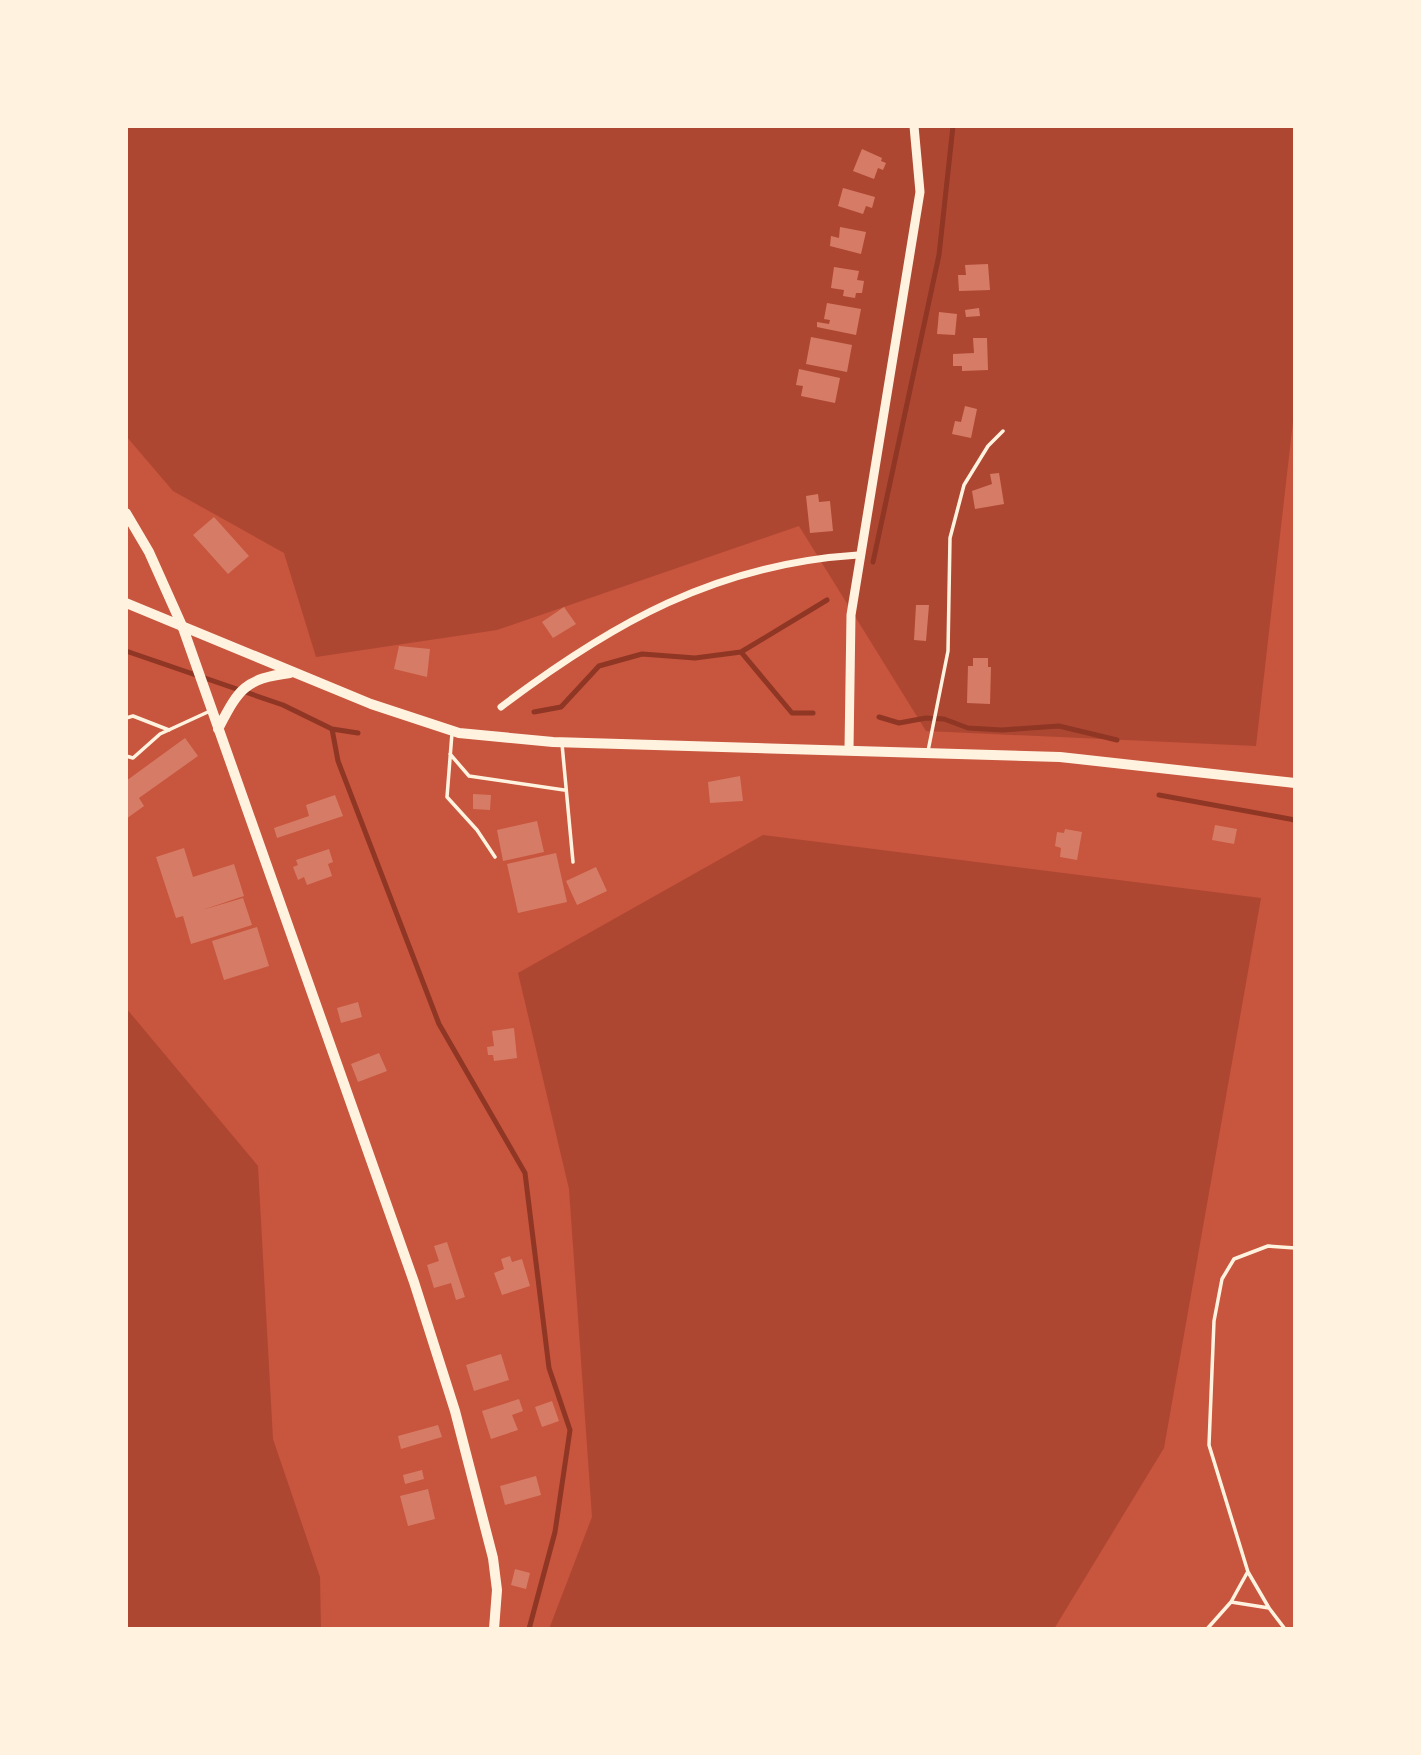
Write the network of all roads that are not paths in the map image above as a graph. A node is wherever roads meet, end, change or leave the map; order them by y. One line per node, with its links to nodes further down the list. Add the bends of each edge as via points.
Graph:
1 (914, 126): 4 (street, via 920,192)
2 (1003, 431): 16 (lane, via 964,485 950,538 948,652)
3 (126, 513): 6 (main road)
4 (859, 555): 8 (street, via 734,576 658,607 593,641); 15 (street, via 851,615)
5 (126, 603): 6 (main road)
6 (183, 628): 7 (main road); 9 (main road)
7 (291, 672): 11 (main road, via 252,681 235,697); 13 (main road)
8 (501, 707)
9 (212, 710): 11 (main road); 12 (lane)
10 (126, 718): 12 (lane, via 133,716)
11 (218, 729): 23 (main road, via 414,1282 455,1411 493,1558 497,1590)
12 (169, 730): 18 (lane, via 133,758)
13 (452, 731): 14 (main road); 17 (lane)
14 (562, 742): 15 (main road); 20 (lane)
15 (849, 748): 16 (main road)
16 (928, 752): 19 (main road, via 1060,757)
17 (450, 754): 20 (lane, via 469,776); 21 (lane, via 447,797)
18 (126, 756)
19 (1295, 783)
20 (564, 790): 22 (lane)
21 (495, 857)
22 (573, 862)
23 (494, 1629)

